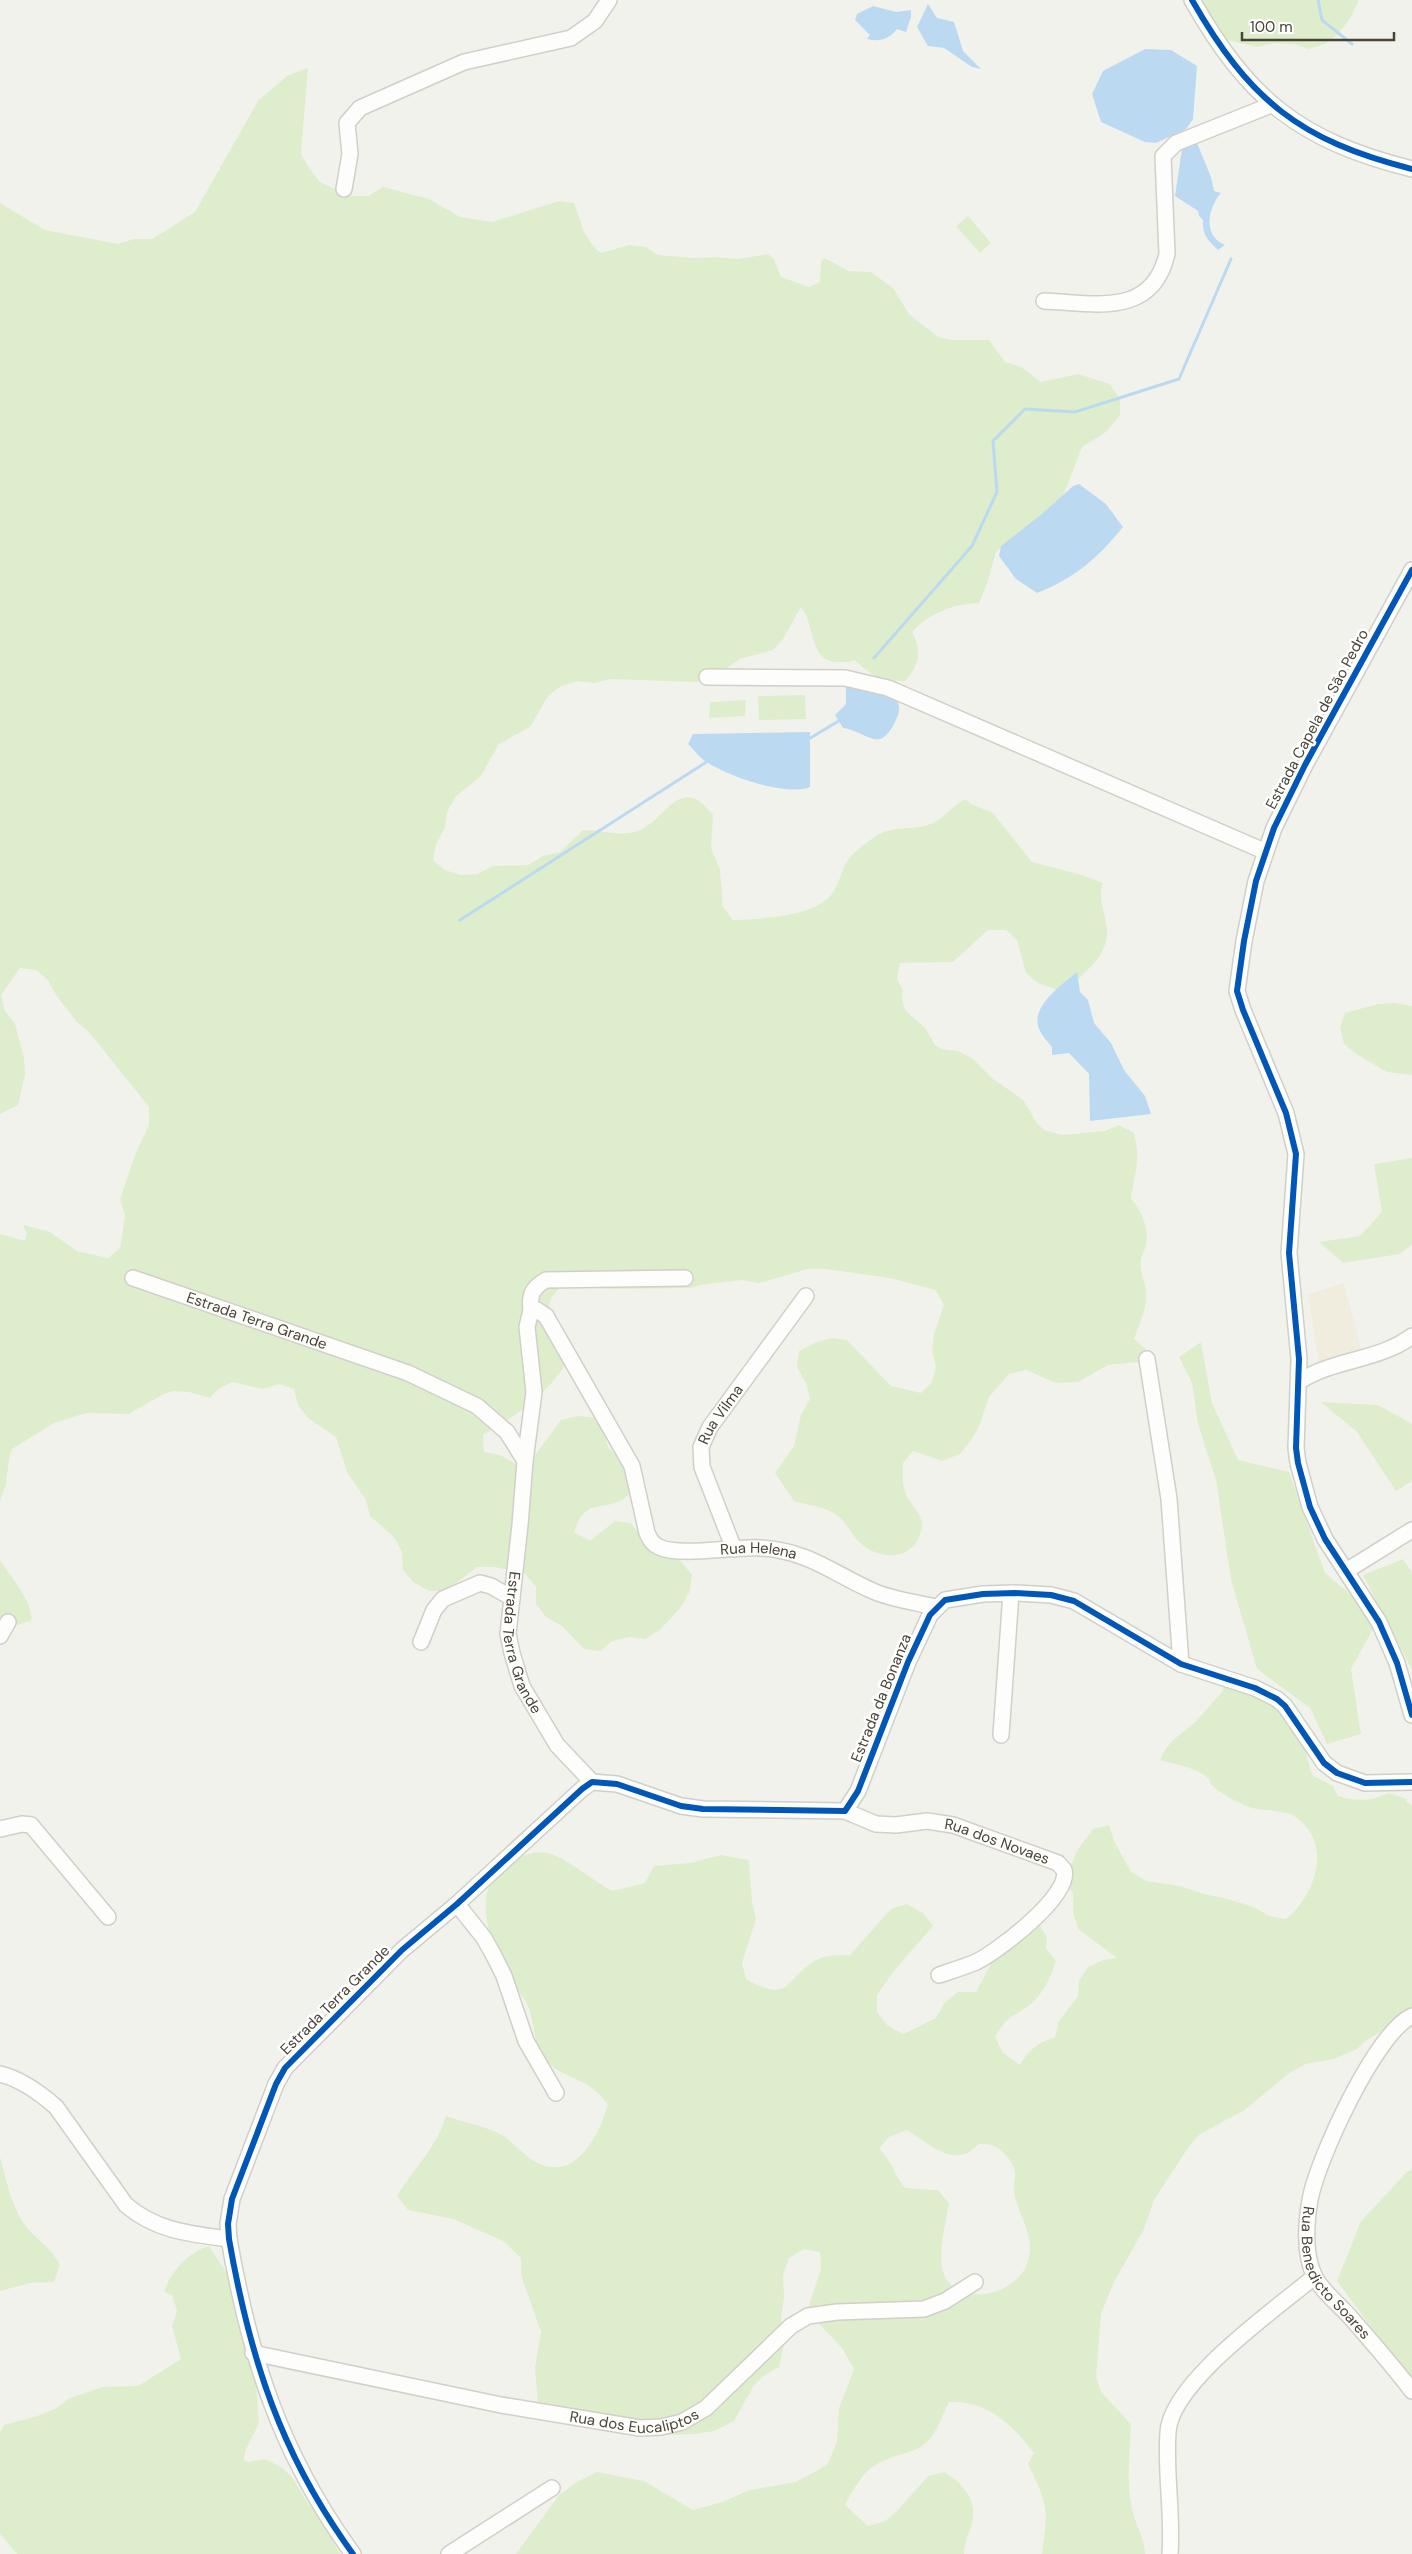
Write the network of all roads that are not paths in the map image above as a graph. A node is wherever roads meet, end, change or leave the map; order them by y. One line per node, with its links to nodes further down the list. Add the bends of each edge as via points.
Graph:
1 (610, 0): 5 (street, via 595,21 571,38 464,62 360,108 347,123 350,154)
2 (1192, 0): 3 (street, via 1229,59)
3 (1271, 105): 4 (street, via 1302,128 1329,141 1356,153); 6 (street, via 1176,143 1163,156 1167,254 1160,274 1146,293 1133,301 1114,304)
4 (1412, 169)
5 (344, 189)
6 (1044, 301)
7 (1412, 570): 9 (street, Estrada Capela de São Pedro, via 1305,765)
8 (707, 677): 9 (street, via 845,678 888,688)
9 (1264, 851): 16 (street, Estrada Capela de São Pedro, via 1244,941 1237,992 1286,1113 1296,1154 1289,1253)
10 (134, 1278): 17 (street, Estrada Terra Grande, via 408,1373 458,1396 495,1419 508,1432)
11 (685, 1278): 13 (street, via 546,1280 532,1290 529,1297)
12 (806, 1296): 19 (street, Rua Vilma, via 710,1427 700,1447 702,1467)
13 (531, 1310): 17 (street, via 527,1327 534,1392); 19 (street, Rua Helena, via 546,1316 632,1466 651,1541 658,1547 701,1551)
14 (1412, 1336): 16 (street, via 1383,1352 1314,1372)
15 (1147, 1359): 27 (street, via 1169,1500)
16 (1300, 1381): 20 (street, Estrada Capela de São Pedro, via 1296,1448 1303,1483 1322,1533)
17 (525, 1461): 22 (street, Estrada Terra Grande)
18 (1412, 1530): 20 (street)
19 (734, 1548): 23 (street, Rua Helena, via 760,1548 808,1557 874,1591)
20 (1346, 1571): 28 (street, Estrada Capela de São Pedro, via 1379,1622 1397,1663)
21 (1011, 1593): 23 (street, via 960,1596 945,1600); 27 (street, via 1051,1595 1074,1601); 29 (street)
22 (512, 1598): 26 (street, via 480,1583 443,1599 434,1610); 30 (street, Estrada Terra Grande, via 508,1634 522,1686 558,1745)
23 (936, 1607): 32 (street, Estrada da Bonanza, via 911,1654 858,1791)
24 (8, 1622): 25 (street)
25 (0, 1636)
26 (420, 1642)
27 (1181, 1664): 31 (street, via 1255,1688 1277,1699 1324,1762 1337,1773 1365,1784)
28 (1412, 1714)
29 (1001, 1735)
30 (592, 1782): 32 (street, via 616,1784 681,1806 702,1809); 34 (street, Estrada Terra Grande)
31 (1412, 1782)
32 (845, 1810): 36 (street, Rua dos Novaes, via 876,1824 926,1821 953,1825 1058,1862 1064,1870 1064,1882 1059,1892 1021,1930 977,1962)
33 (0, 1829): 35 (street, via 31,1825)
34 (457, 1904): 39 (street, via 494,1956 526,2041); 40 (street, Estrada Terra Grande, via 402,1950 285,2068 232,2199)
35 (108, 1918)
36 (939, 1975)
37 (1412, 2016): 41 (street, Rua Benedicto Soares, via 1397,2026 1379,2049 1359,2084 1316,2179 1310,2200 1308,2242)
38 (0, 2074): 40 (street, via 42,2094 56,2106 126,2205 135,2212 176,2232)
39 (556, 2093)
40 (229, 2239): 43 (street, Estrada Terra Grande)
41 (1314, 2277): 44 (street, Rua Benedicto Soares); 48 (street, via 1200,2374 1180,2402 1168,2431)
42 (975, 2282): 43 (street, Rua dos Eucaliptos, via 924,2309 808,2316 791,2326 706,2408 682,2422 661,2427 640,2428 501,2405)
43 (253, 2353): 46 (street, Estrada Terra Grande, via 268,2398 299,2469 336,2532)
44 (1412, 2391)
45 (552, 2488): 47 (street)
46 (353, 2554)
47 (449, 2554)
48 (1170, 2554)

